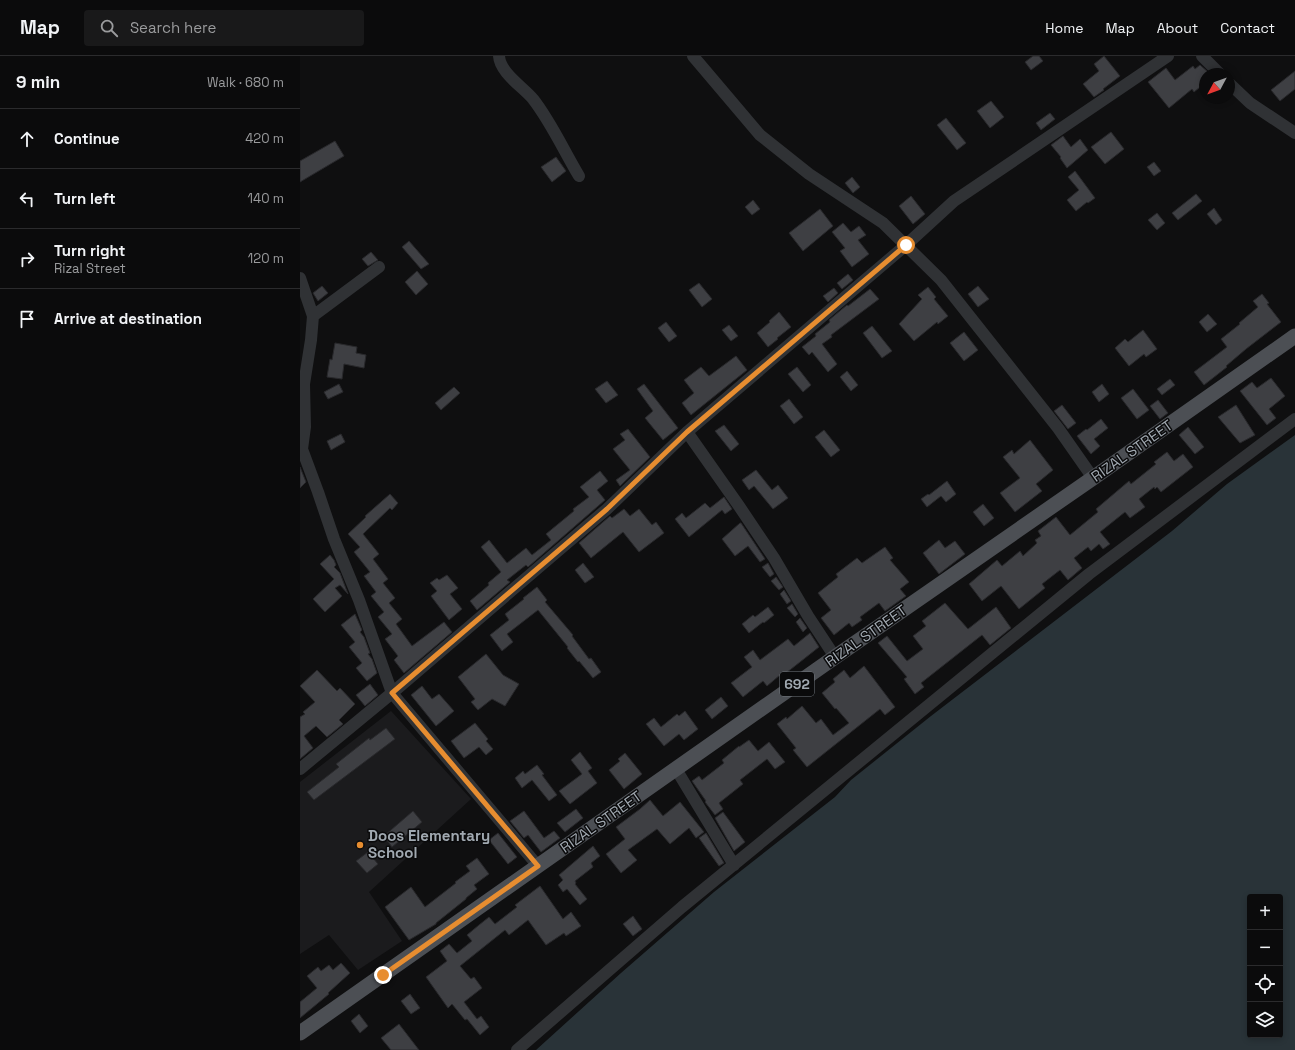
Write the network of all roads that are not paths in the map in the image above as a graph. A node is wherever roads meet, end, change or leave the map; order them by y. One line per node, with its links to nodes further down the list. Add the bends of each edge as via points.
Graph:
1 (499, 56): 8 (street, via 504,70 532,99 545,118)
2 (694, 56): 9 (street, via 760,135 809,174 883,224)
3 (1168, 56): 9 (street, via 954,201)
4 (1202, 56): 5 (street)
5 (1214, 68)
6 (1235, 88): 7 (street, via 1250,103)
7 (1295, 133)
8 (579, 176)
9 (906, 245): 15 (street); 17 (street, via 941,280 1058,428)
10 (379, 267): 12 (street)
11 (300, 278): 12 (street)
12 (313, 316): 16 (street, via 312,340 304,384 305,427)
13 (1295, 336): 17 (main road, RIZAL STREET / 692)
14 (1295, 420): 22 (street, via 1089,574)
15 (687, 432): 18 (street, via 765,545); 19 (street, via 607,509)
16 (301, 450): 19 (street)
17 (1093, 478): 18 (main road, RIZAL STREET / 692)
18 (835, 657): 21 (main road, RIZAL STREET / 692)
19 (392, 693): 20 (street); 23 (street)
20 (300, 769)
21 (676, 769): 22 (street); 23 (main road, RIZAL STREET / 692)
22 (734, 865): 25 (street)
23 (538, 866): 24 (main road, RIZAL STREET / 692)
24 (300, 1032)
25 (517, 1050)

